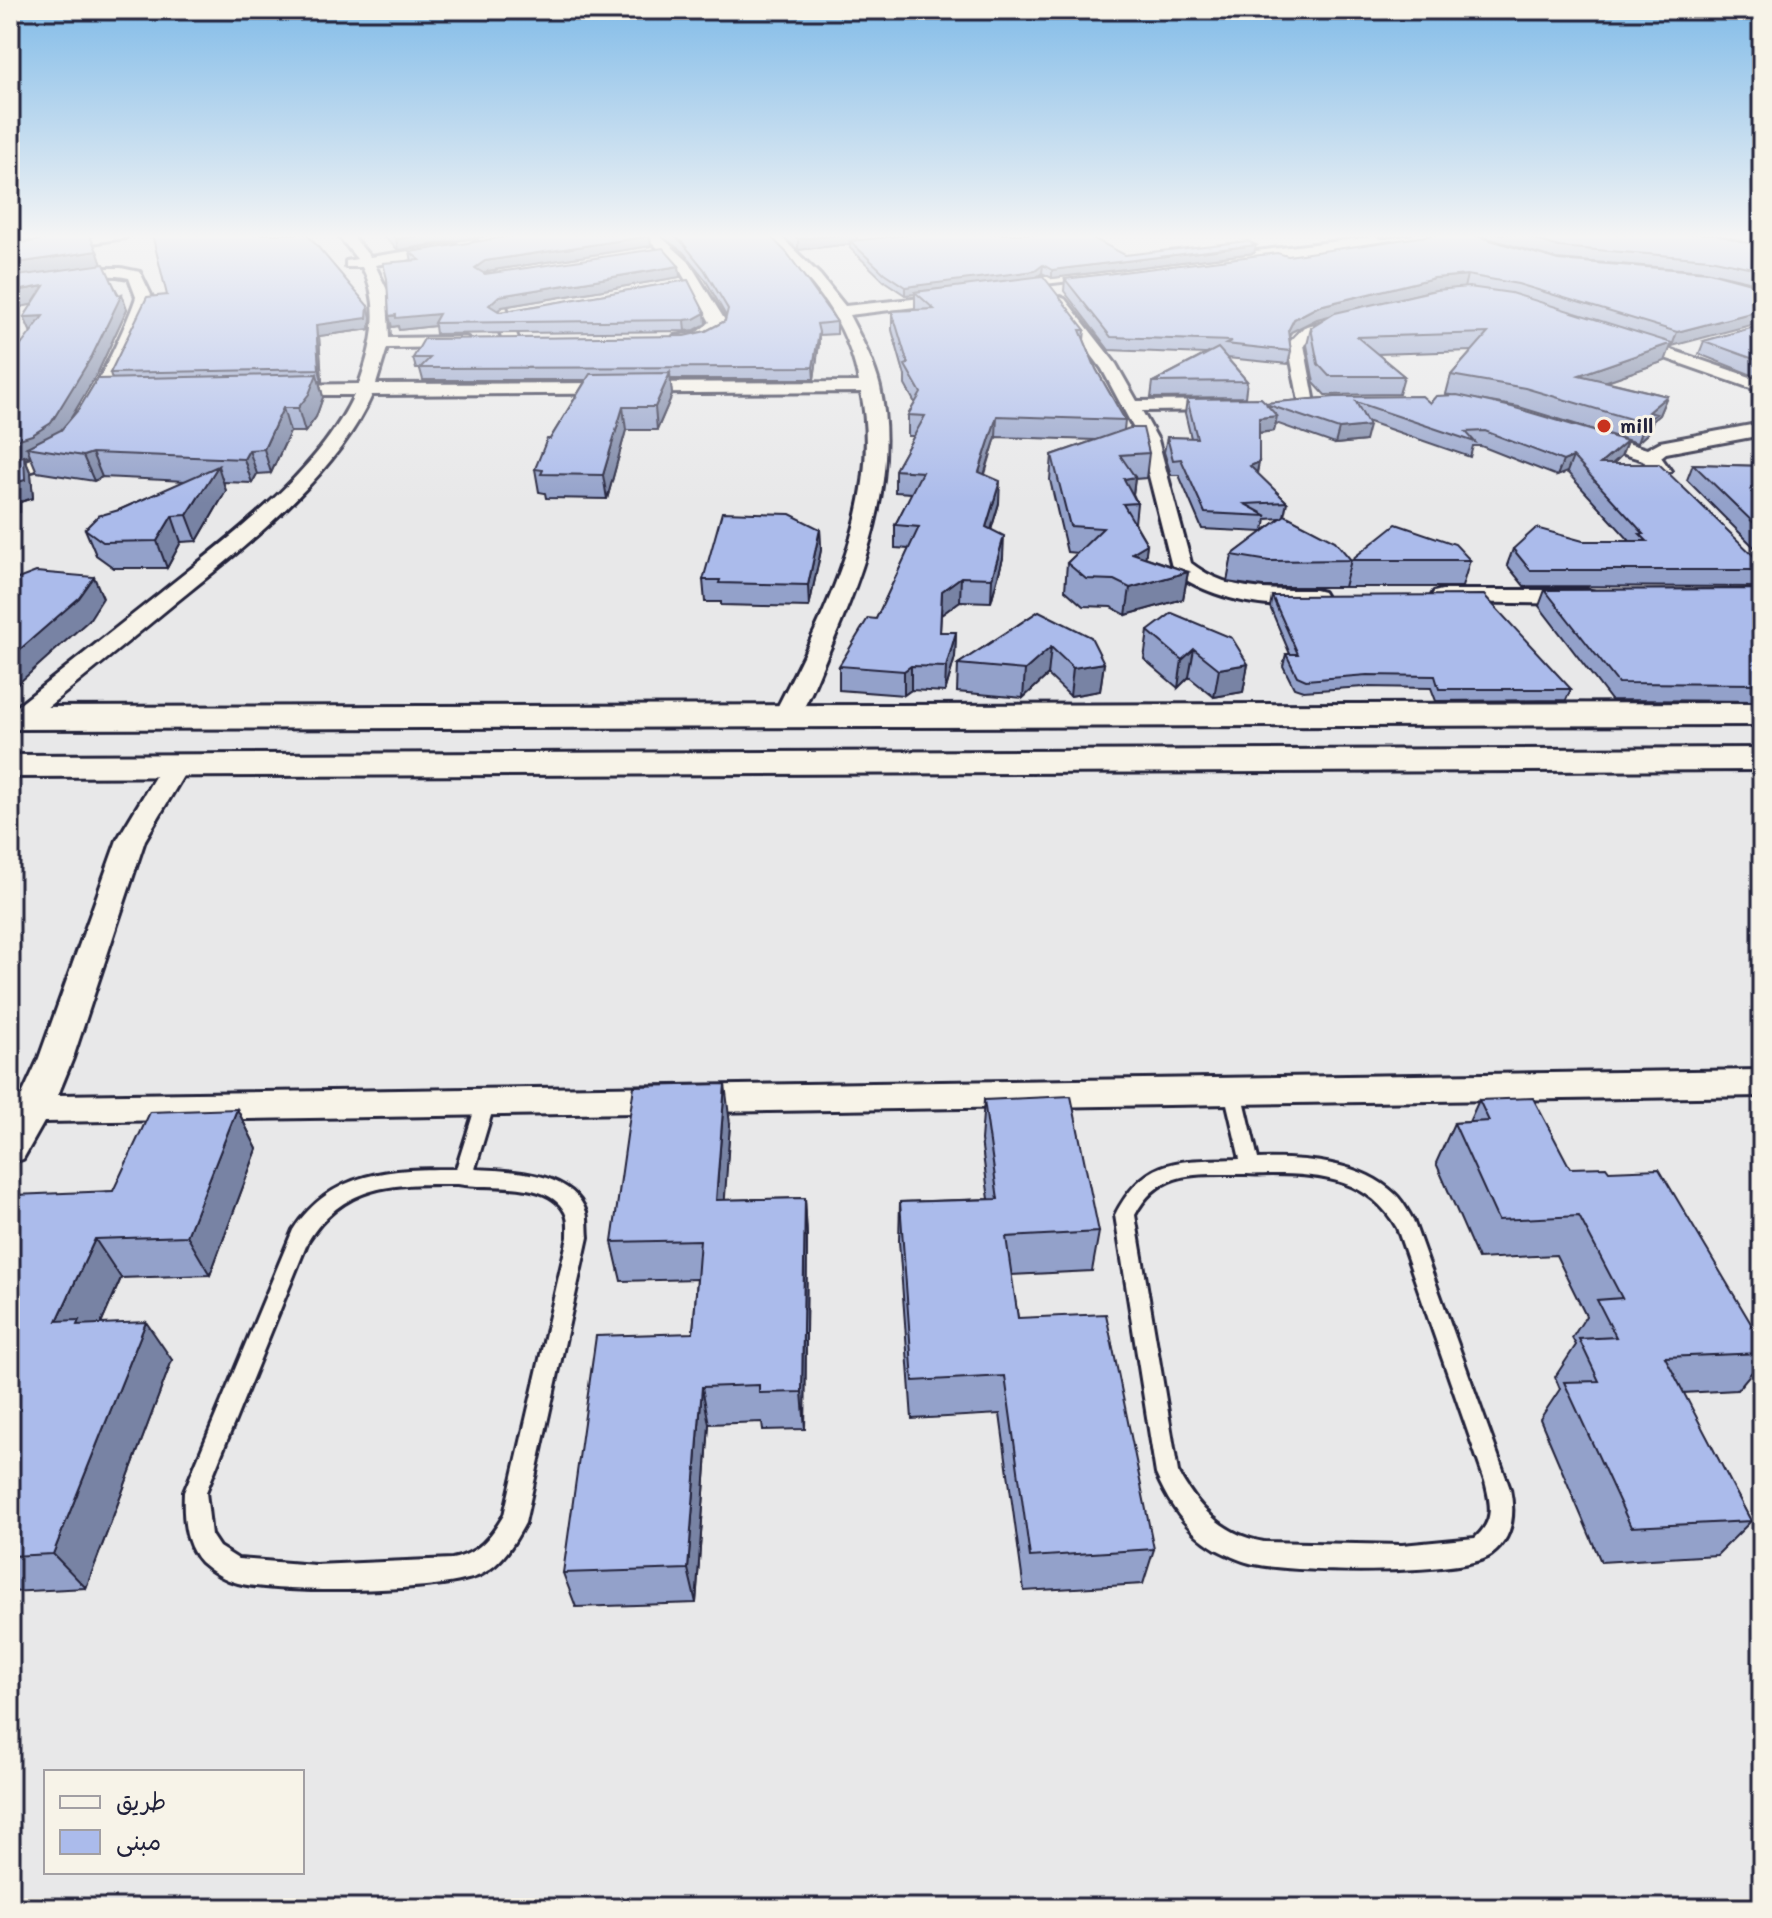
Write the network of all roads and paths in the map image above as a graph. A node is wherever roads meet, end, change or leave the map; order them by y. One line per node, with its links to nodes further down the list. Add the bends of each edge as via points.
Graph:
1 (133, 324): 20 (street)
2 (366, 324): 17 (street)
3 (380, 324): 12 (street)
4 (507, 324): 12 (street, via 504,341)
5 (717, 324): 11 (street, via 700,337)
6 (851, 324): 15 (street)
7 (855, 324): 38 (street, via 878,363 888,426 881,520 842,641)
8 (1076, 324): 23 (street)
9 (1330, 324): 21 (street, via 1296,344)
10 (1615, 336): 14 (street)
11 (665, 339)
12 (381, 343): 17 (street)
13 (1702, 346): 14 (street)
14 (1672, 354): 16 (street)
15 (871, 387): 17 (street); 38 (street, via 875,457 860,544)
16 (1762, 387)
17 (356, 388): 18 (street); 34 (street, via 278,483 219,539); 35 (street, via 342,431 297,484 240,541)
18 (263, 390)
19 (127, 393): 20 (street)
20 (96, 394): 29 (street, via 63,449)
21 (1305, 403)
22 (1249, 404): 23 (street)
23 (1132, 406): 31 (street, via 1149,440 1181,566 1193,578 1250,597)
24 (1762, 429): 26 (street)
25 (1567, 431): 28 (street)
26 (1736, 434): 27 (street); 28 (street, via 1660,448)
27 (1762, 446)
28 (1650, 456): 30 (street)
29 (10, 470)
30 (1680, 490)
31 (1339, 597)
32 (1426, 597): 33 (street)
33 (1614, 597)
34 (38, 679): 35 (street); 36 (street)
35 (64, 682): 36 (street)
36 (13, 712): 39 (street)
37 (1762, 714): 38 (street)
38 (795, 718): 40 (street)
39 (286, 719): 40 (street); 44 (street, via 295,731 289,746)
40 (376, 719): 45 (street, via 346,742)
41 (1762, 759): 45 (street)
42 (10, 766): 43 (street)
43 (175, 766): 44 (street); 49 (street, via 131,840 56,1058)
44 (256, 766): 45 (street)
45 (347, 766)
46 (1762, 1083): 47 (street)
47 (1233, 1091): 48 (street); 51 (lane)
48 (486, 1102): 49 (street); 52 (lane)
49 (22, 1109): 50 (street)
50 (10, 1149)
51 (1251, 1168): 51 (lane, via 1163,1173 1138,1189 1125,1215 1167,1474 1184,1508 1214,1535 1250,1552 1450,1555 1481,1549 1499,1527 1500,1497 1406,1226 1390,1201 1363,1180 1330,1170)
52 (463, 1178): 52 (lane, via 365,1182 331,1198 304,1225 195,1492 195,1526 209,1553 236,1571 433,1575 469,1568 499,1546 517,1515 578,1237 576,1211 559,1191 531,1181)

